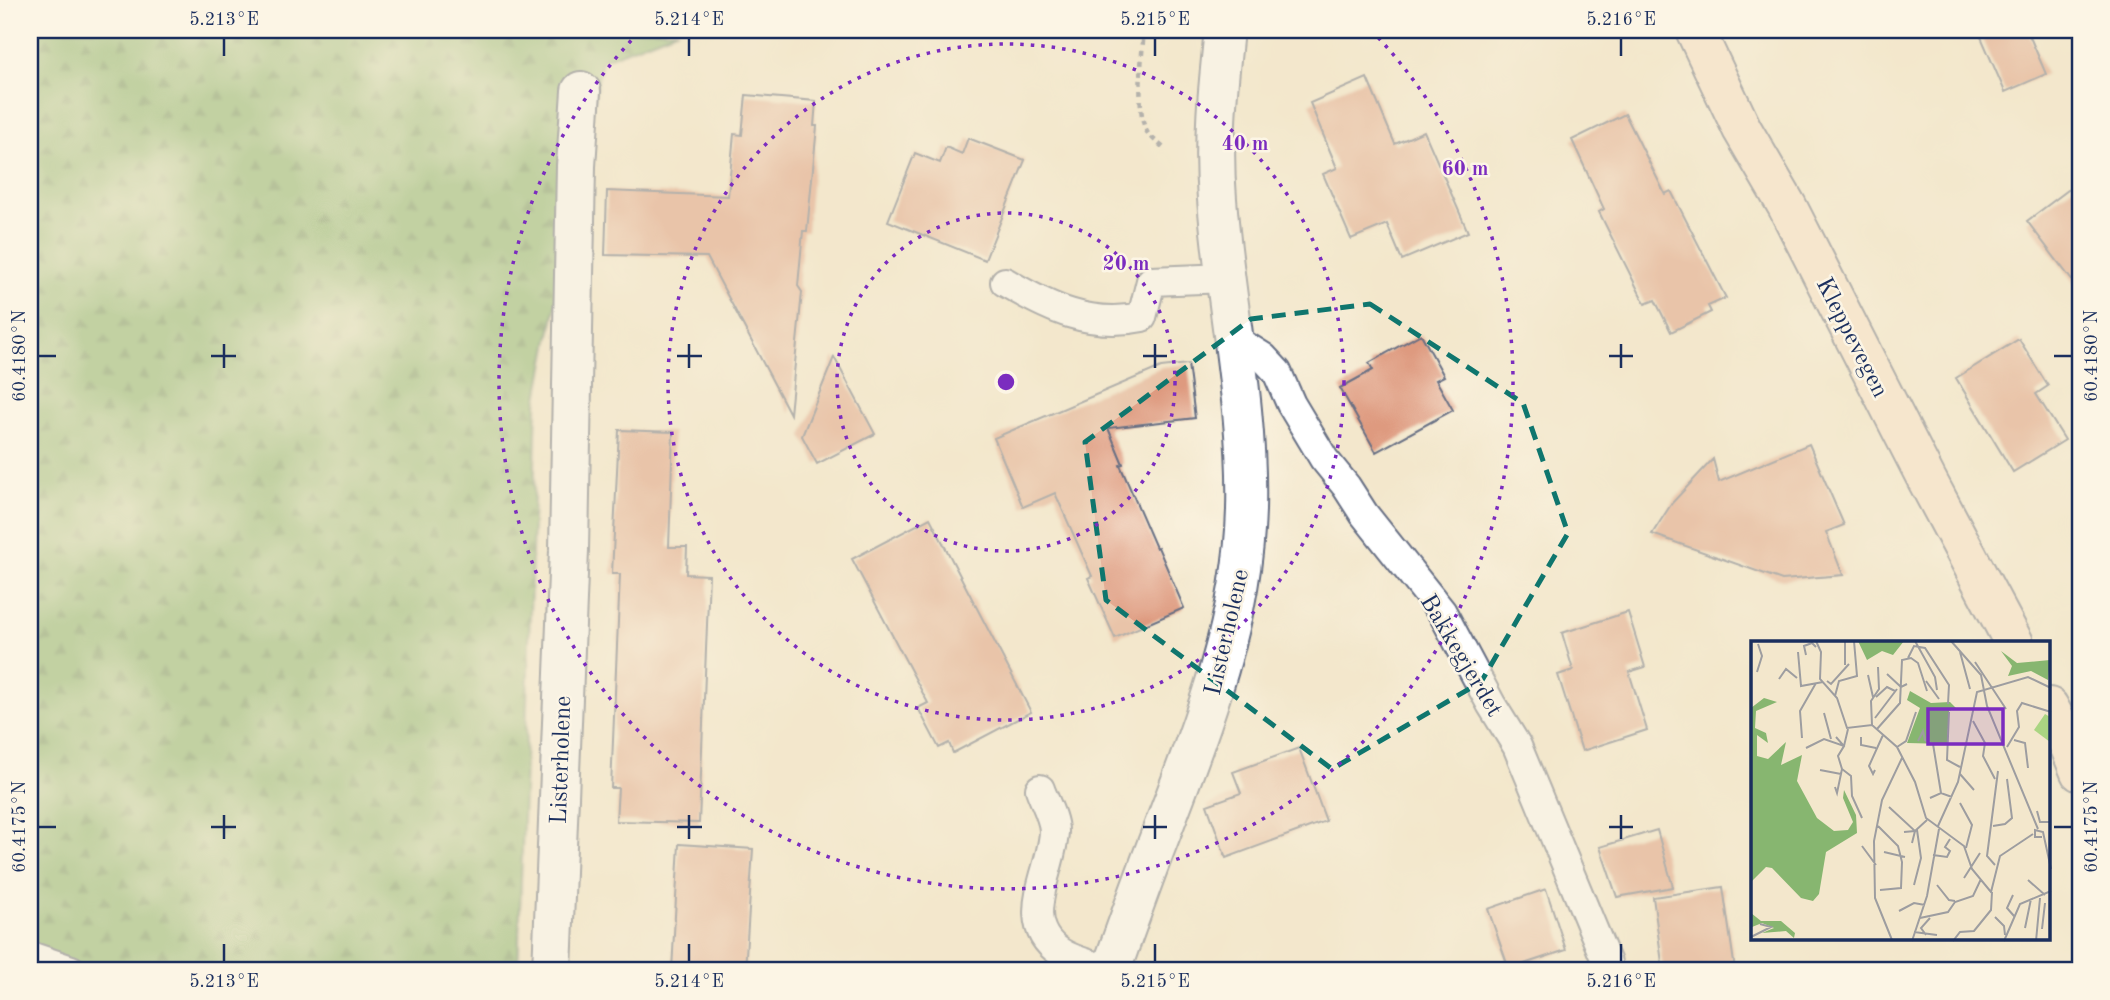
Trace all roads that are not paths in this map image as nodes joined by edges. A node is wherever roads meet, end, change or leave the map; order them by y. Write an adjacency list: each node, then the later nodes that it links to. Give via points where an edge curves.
1 (1224, 30): 4 (street, Listerholene, via 1215,114 1217,198)
2 (1695, 30): 7 (main road, Kleppevegen, via 1742,129 1787,206)
3 (581, 90): 13 (street, Listerholene)
4 (1227, 278): 5 (lane, via 1151,281 1142,317 1124,320 1077,316 1043,304); 6 (street, Listerholene)
5 (1005, 282)
6 (1236, 345): 14 (street, Listerholene, via 1244,425 1243,566 1200,732); 15 (lane, Bakkegjerdet, via 1263,357 1277,372 1324,459 1442,612 1517,746)
7 (2013, 641)
8 (2050, 709): 9 (main road)
9 (2080, 772)
10 (1040, 789): 14 (lane, Listerholene, via 1054,829 1038,923 1045,938 1061,953)
11 (30, 956): 12 (lane)
12 (71, 970)
13 (552, 970)
14 (1108, 970)
15 (1608, 970)

